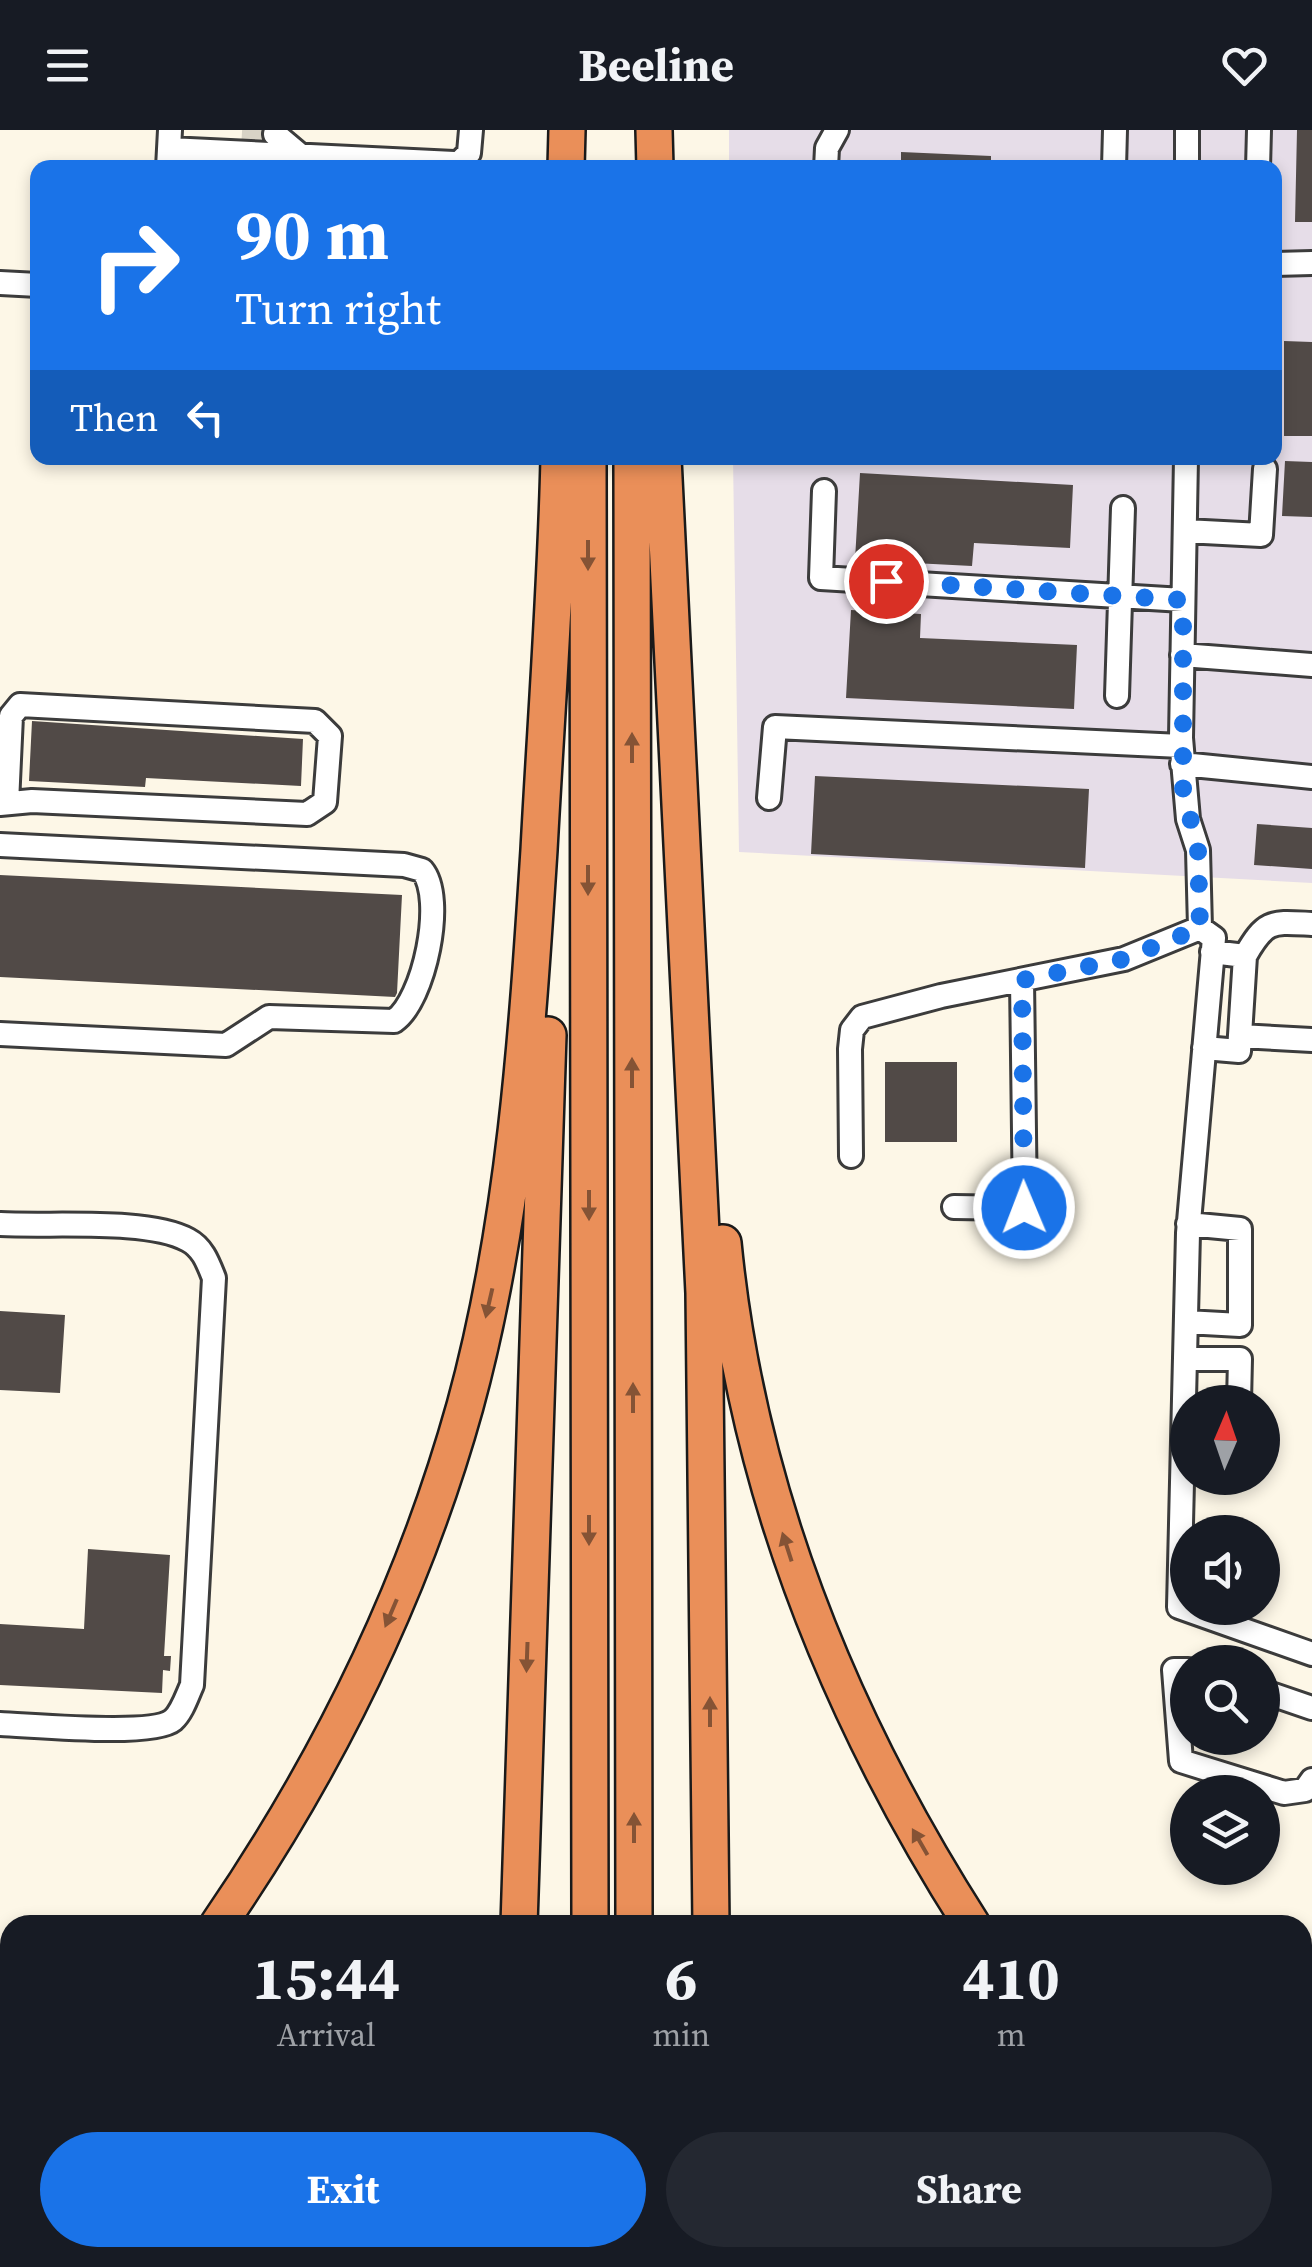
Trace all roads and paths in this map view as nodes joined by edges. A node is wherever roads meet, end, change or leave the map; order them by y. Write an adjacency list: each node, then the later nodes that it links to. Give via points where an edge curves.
1 (471, 130): 16 (street, via 469,153)
2 (567, 130): 17 (highway)
3 (588, 130): 18 (highway)
4 (632, 130): 19 (highway)
5 (654, 130): 20 (highway)
6 (837, 130): 21 (street)
7 (1115, 130): 22 (street)
8 (1188, 130): 23 (street)
9 (1260, 130): 24 (street)
10 (242, 132): 13 (street)
11 (276, 134): 14 (street)
12 (169, 149): 13 (street)
13 (212, 151): 14 (street)
14 (301, 156): 15 (street)
15 (362, 160)
16 (461, 160)
17 (566, 160)
18 (588, 160)
19 (632, 160)
20 (655, 160)
21 (826, 160)
22 (1114, 160)
23 (1188, 160)
24 (1258, 160)
25 (1312, 263): 26 (street)
26 (1282, 264)
27 (0, 283): 28 (street)
28 (30, 285)
29 (559, 465): 40 (highway)
30 (588, 465): 76 (highway, one-way to 76)
31 (632, 465): 77 (highway, one-way to 31)
32 (663, 465): 49 (highway)
33 (1186, 465): 37 (street)
34 (1265, 469): 37 (street, via 1261,534)
35 (824, 490): 38 (street, via 821,578)
36 (1123, 508): 38 (street)
37 (1185, 531): 39 (street)
38 (1122, 596): 39 (street); 43 (street)
39 (1183, 600): 41 (street)
40 (552, 650): 74 (highway, one-way to 74, via 514,1159 500,1258 464,1406 417,1551 351,1702 270,1849); 75 (highway, one-way to 75, via 548,1050)
41 (1182, 655): 42 (street); 44 (street)
42 (1312, 665)
43 (1117, 696)
44 (1182, 755): 45 (street); 46 (street, via 775,727); 51 (street, via 1198,850)
45 (1312, 776)
46 (769, 798)
47 (4, 804): 47 (street, via 307,814 325,802 330,736 316,722 20,706 11,716)
48 (0, 845): 55 (street, via 404,865 422,870 431,890 429,941 417,989 394,1020 269,1017 226,1046)
49 (688, 923): 78 (highway, one-way to 49, via 707,1382); 79 (highway, one-way to 49, via 861,1733 821,1642 771,1496 734,1330)
50 (1312, 924): 53 (street, via 1269,924)
51 (1200, 928): 52 (street, via 1214,938); 54 (street, via 1124,959)
52 (1212, 952): 53 (street); 58 (street)
53 (1245, 956): 56 (street)
54 (1022, 980): 59 (street, via 862,1017 850,1049); 60 (street, via 1024,1208)
55 (0, 1034)
56 (1240, 1036): 57 (street); 58 (street, via 1239,1051)
57 (1312, 1040)
58 (1204, 1048): 62 (street)
59 (852, 1156)
60 (954, 1207)
61 (0, 1224): 71 (street, via 157,1229 190,1241 214,1278 192,1685 178,1716 170,1724 128,1730)
62 (1188, 1224): 63 (street); 63 (street, via 1240,1229 1240,1326)
63 (1186, 1322): 64 (street)
64 (1185, 1358): 65 (street); 66 (street, via 1240,1359)
65 (1185, 1385)
66 (1239, 1385)
67 (1184, 1495): 68 (street, via 1179,1608)
68 (1312, 1654)
69 (1280, 1698): 70 (street)
70 (1312, 1708)
71 (0, 1724)
72 (1180, 1755): 73 (street, via 1181,1762 1284,1794 1305,1790)
73 (1312, 1780)
74 (225, 1915)
75 (519, 1915)
76 (590, 1915)
77 (634, 1915)
78 (711, 1915)
79 (966, 1915)

